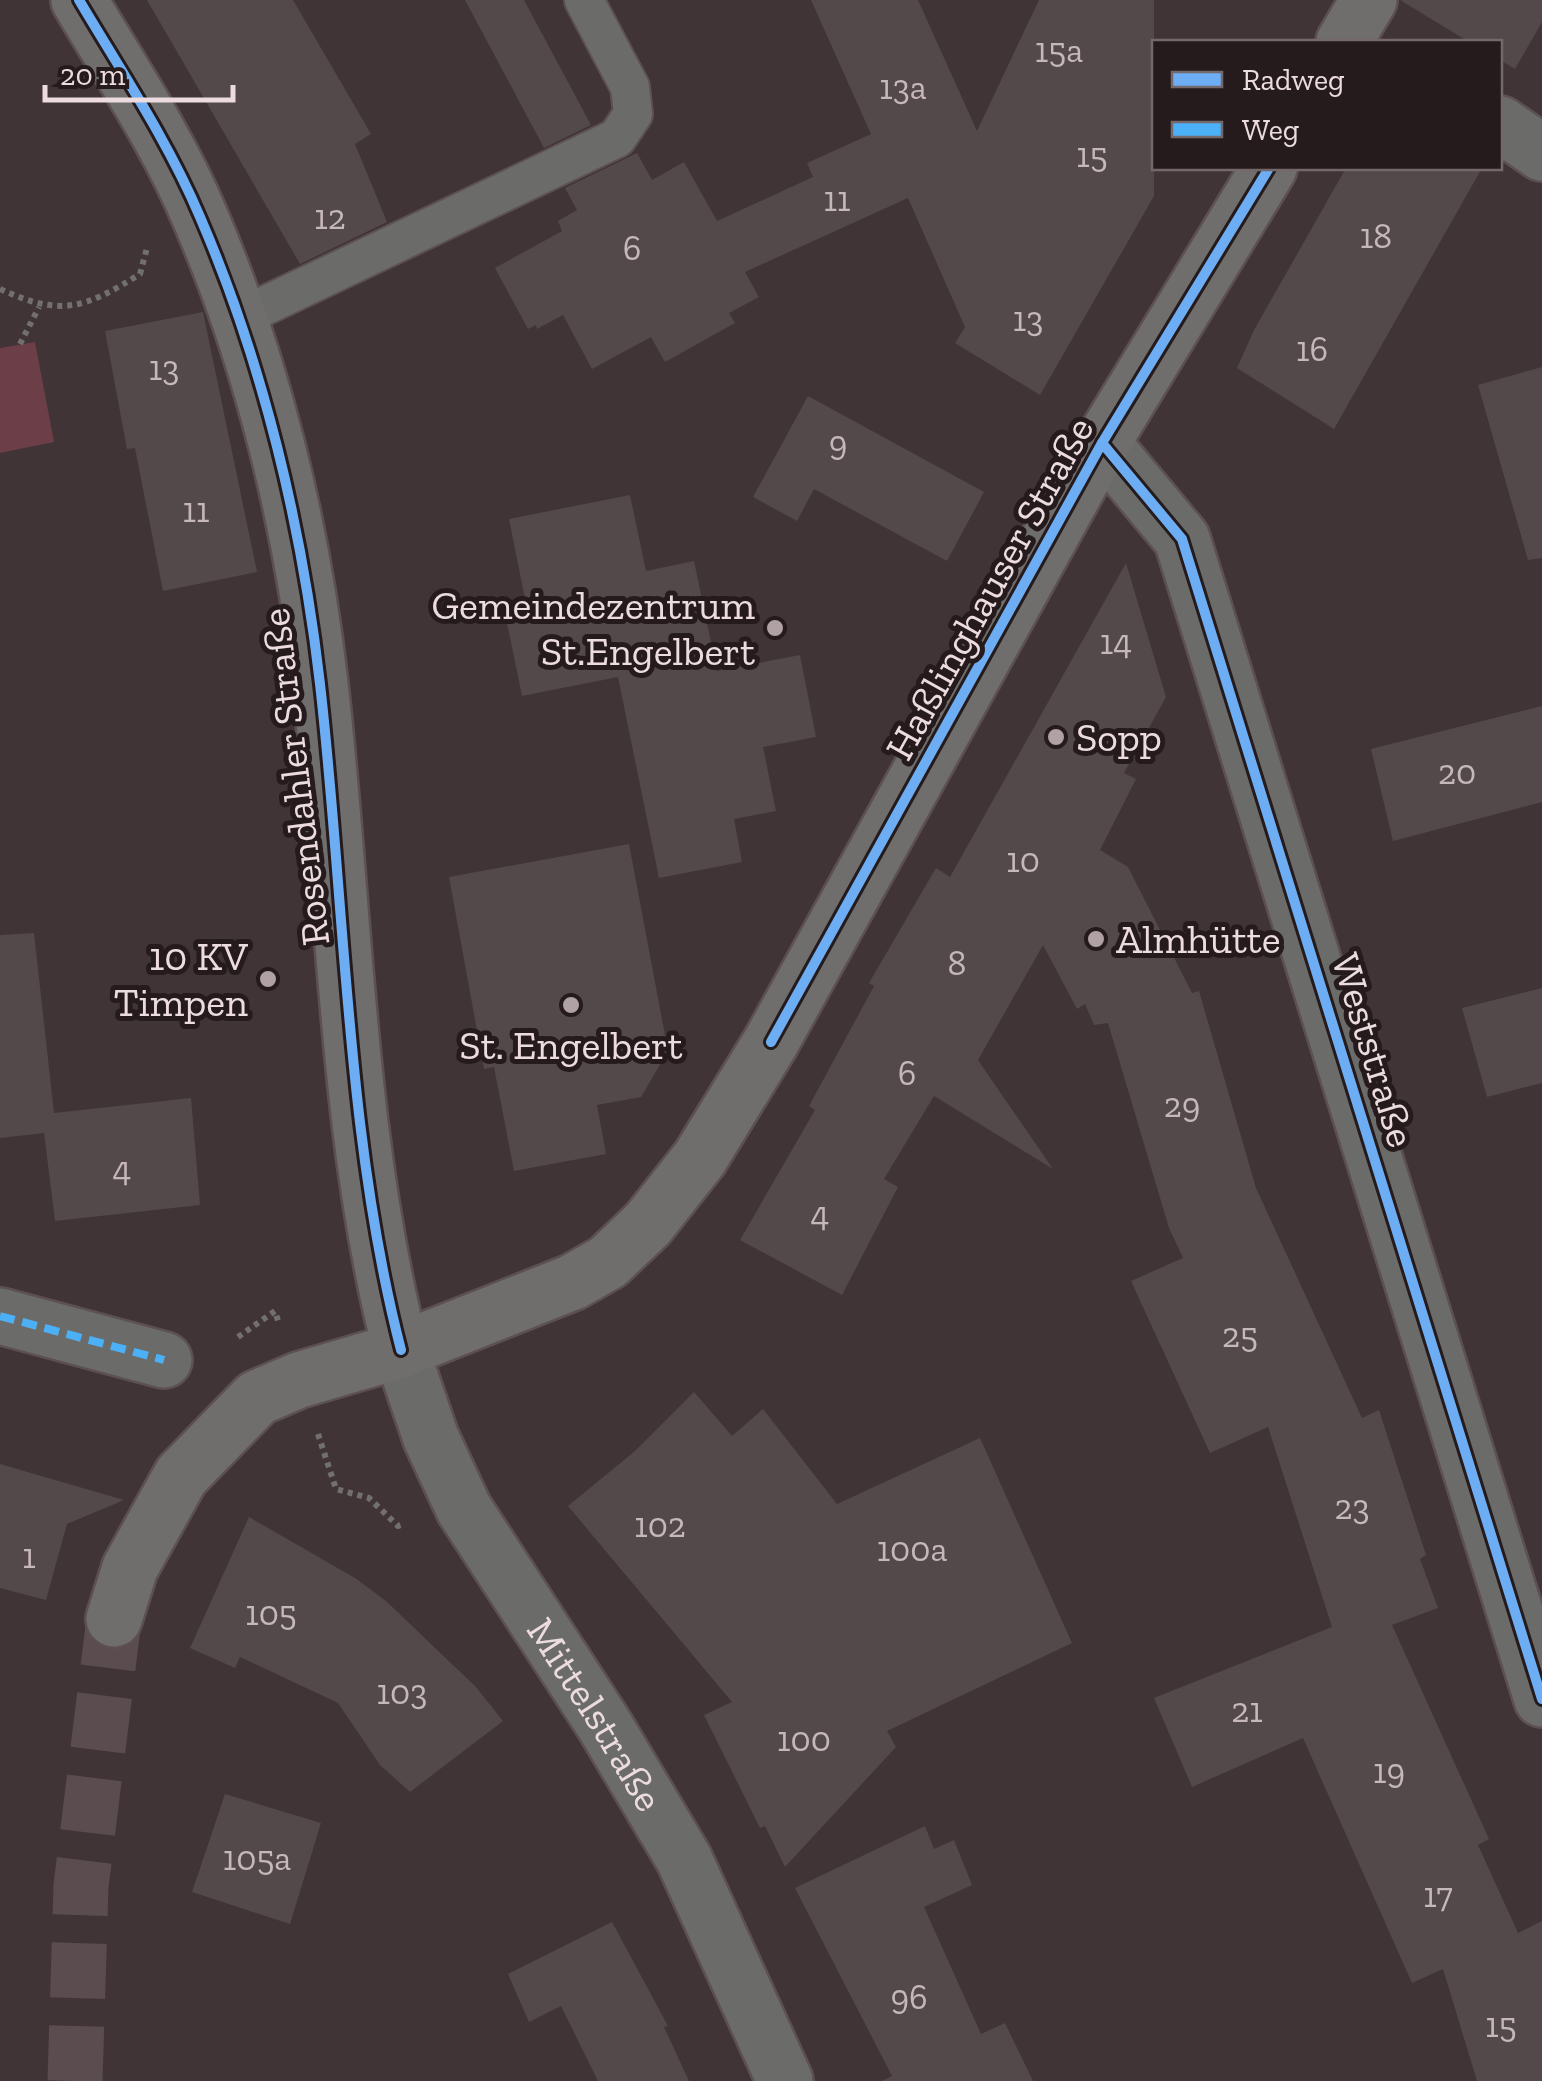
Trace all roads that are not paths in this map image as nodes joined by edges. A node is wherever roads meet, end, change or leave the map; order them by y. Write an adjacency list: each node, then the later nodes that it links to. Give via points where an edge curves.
1 (79, 0): 6 (main road, Rosendahler Straße, via 172,159)
2 (584, 0): 6 (lane, via 630,86 632,114 617,138)
3 (1502, 125): 4 (street)
4 (1542, 153)
5 (1267, 170): 7 (main road, Haßlinghauser Straße)
6 (239, 318): 9 (main road, Rosendahler Straße, via 290,511 320,680 372,1217)
7 (1102, 442): 9 (main road, Haßlinghauser Straße, via 771,1042 700,1158 608,1262); 12 (street, Weststraße, via 1182,539)
8 (0, 1316): 10 (street)
9 (401, 1350): 11 (main road, Haßlinghauser Straße, via 257,1398 181,1476 130,1568); 13 (street, Mittelstraße, via 464,1510 684,1859)
10 (164, 1360)
11 (114, 1618)
12 (1542, 1699)
13 (785, 2081)

